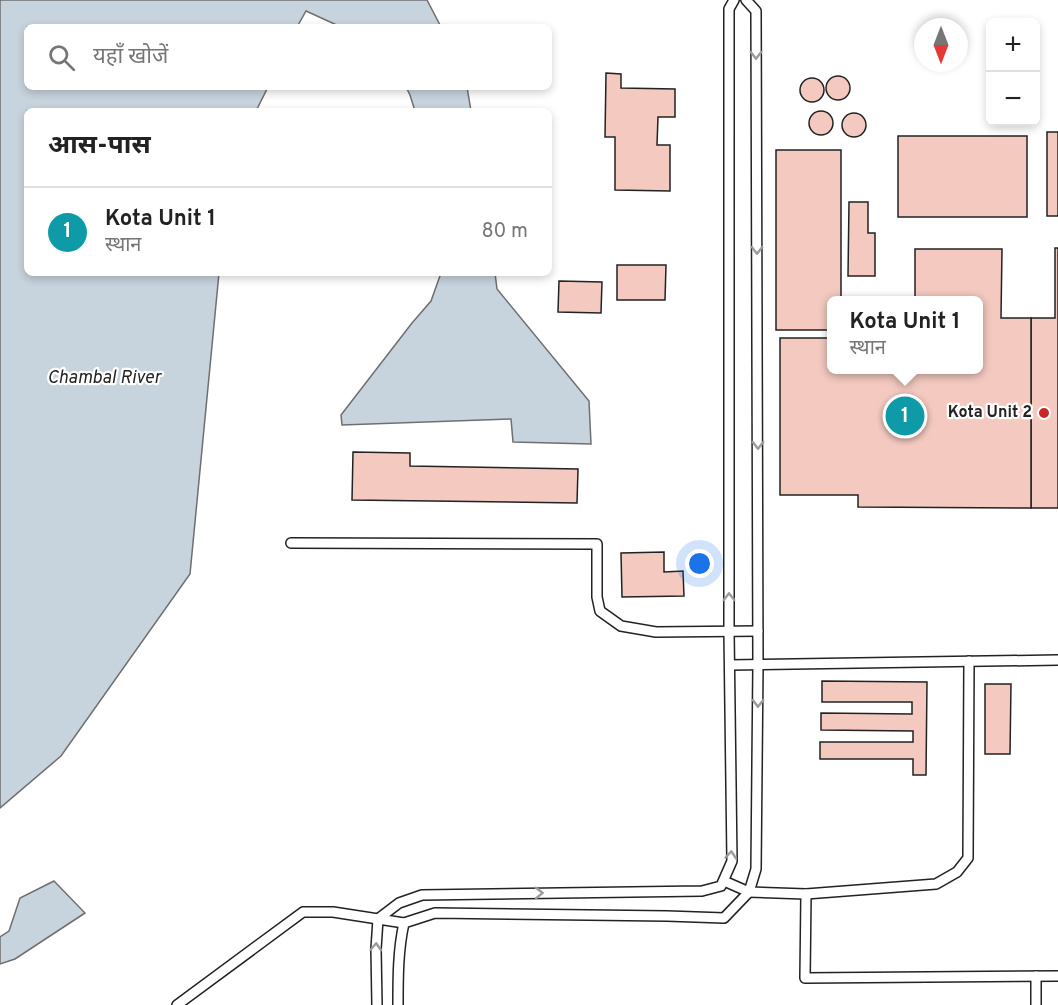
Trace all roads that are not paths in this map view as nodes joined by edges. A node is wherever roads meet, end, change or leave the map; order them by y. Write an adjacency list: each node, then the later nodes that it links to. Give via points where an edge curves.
1 (734, 0): 5 (lane, one-way to 1, via 729,9)
2 (746, 0): 4 (lane, one-way to 4, via 756,11)
3 (291, 543): 5 (lane, via 597,544 600,611 621,626 656,632)
4 (758, 631): 5 (lane); 9 (lane)
5 (729, 632): 8 (lane)
6 (1058, 660): 7 (lane)
7 (969, 661): 9 (lane); 12 (lane, via 968,858 957,872 936,884)
8 (730, 664): 9 (lane); 10 (lane, one-way to 8, via 732,861)
9 (758, 664): 11 (lane, one-way to 11, via 756,869)
10 (724, 881): 11 (lane); 13 (lane, one-way to 10, via 399,903 422,895 702,891 721,886)
11 (749, 892): 12 (lane); 14 (lane, via 724,918 435,913)
12 (806, 894): 15 (lane, via 805,978)
13 (378, 919): 14 (lane); 17 (lane, via 303,912); 18 (lane, one-way to 13)
14 (404, 923): 19 (lane)
15 (1036, 976): 16 (lane); 20 (lane)
16 (1058, 976)
17 (177, 1005)
18 (376, 1005)
19 (398, 1005)
20 (1036, 1005)

